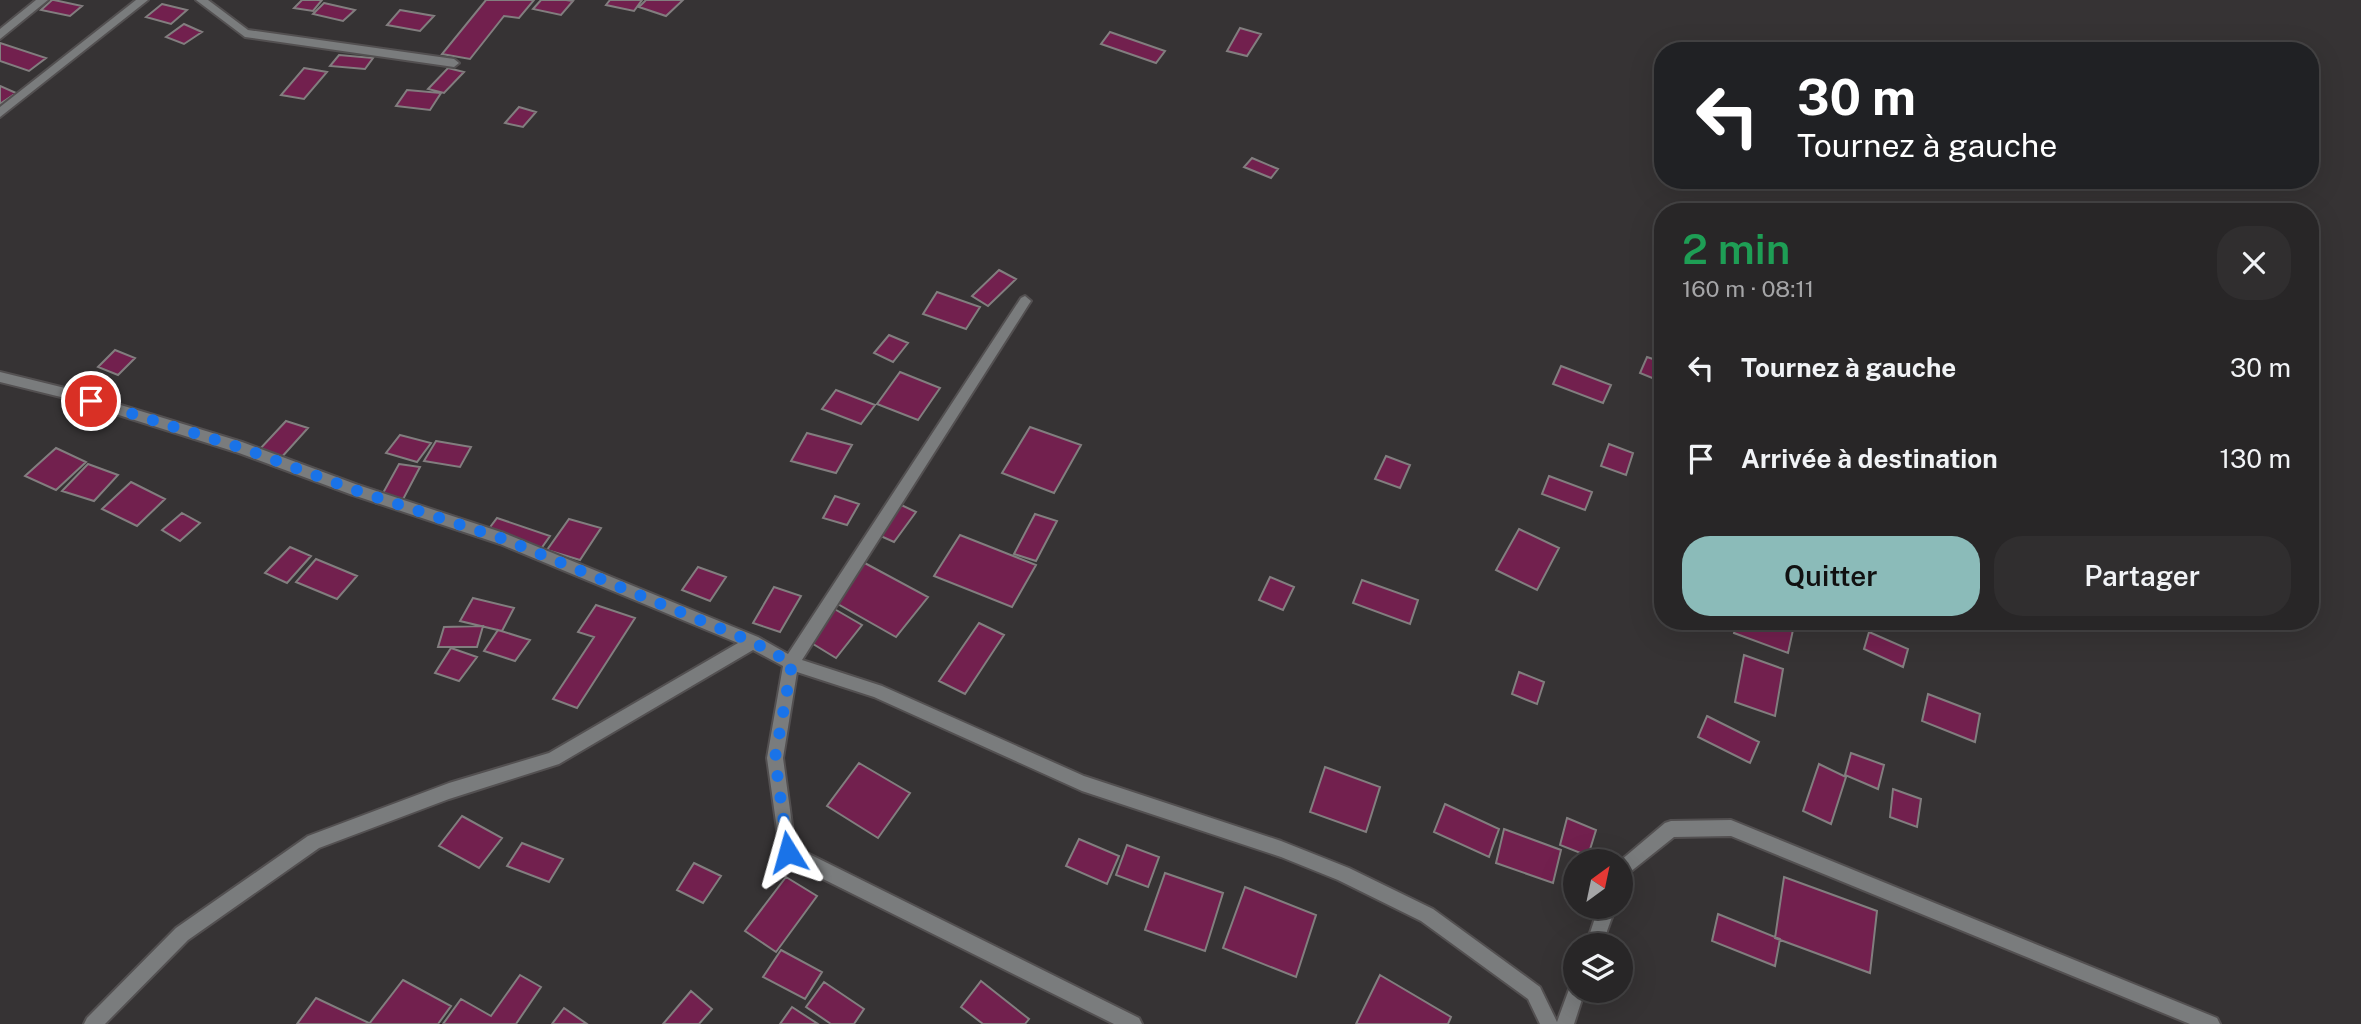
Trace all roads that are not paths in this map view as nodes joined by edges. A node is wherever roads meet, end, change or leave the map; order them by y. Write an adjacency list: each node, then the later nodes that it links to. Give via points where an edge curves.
1 (43, 0): 4 (street)
2 (143, 0): 6 (street)
3 (201, 0): 5 (street, via 245,33)
4 (0, 35)
5 (454, 63)
6 (0, 113)
7 (1025, 301): 10 (street)
8 (0, 377): 9 (street, via 242,448 504,539)
9 (753, 642): 10 (street); 13 (street, via 553,759 449,791 314,842 182,934)
10 (792, 663): 14 (street, via 775,758 788,852); 15 (street, via 877,691 1082,783 1343,874 1438,923 1534,993)
11 (1633, 861): 17 (street, via 1671,829 1731,828)
12 (1572, 1003): 16 (street)
13 (93, 1024)
14 (1133, 1024)
15 (1549, 1024)
16 (1565, 1024)
17 (2211, 1024)

